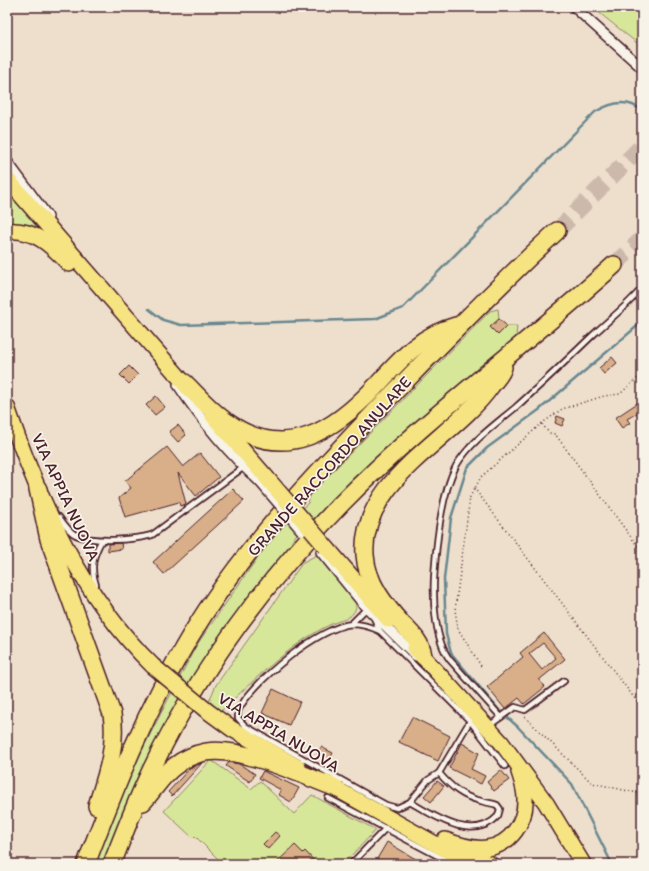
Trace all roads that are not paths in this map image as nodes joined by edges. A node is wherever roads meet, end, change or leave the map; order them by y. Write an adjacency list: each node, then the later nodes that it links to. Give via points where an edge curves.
1 (574, 7): 2 (street)
2 (642, 68)
3 (7, 163): 7 (street)
4 (7, 179): 7 (main road)
5 (7, 231): 11 (main road, via 25,232 47,243 99,295)
6 (557, 231): 10 (highway, GRANDE RACCORDO ANULARE)
7 (69, 249): 11 (main road)
8 (614, 264): 13 (highway, GRANDE RACCORDO ANULARE)
9 (642, 288): 28 (lane, via 532,393 472,445 456,467 449,484 435,562 434,592 440,643 443,652)
10 (460, 325): 14 (highway, via 439,331 423,340 347,414 326,430 301,440 272,441 244,433 226,422); 40 (highway, GRANDE RACCORDO ANULARE, via 292,501 210,606 160,690 129,756)
11 (135, 326): 12 (main road)
12 (154, 349): 14 (main road); 16 (street, via 189,401)
13 (503, 360): 25 (highway, via 502,370 481,399 423,452 387,490 374,510 367,529 366,558 373,586 421,645); 37 (highway, GRANDE RACCORDO ANULARE, via 356,489 312,534 271,582 217,656 194,693 163,746)
14 (185, 383): 17 (main road)
15 (7, 407): 18 (main road, VIA APPIA NUOVA)
16 (244, 467): 17 (street); 19 (lane, via 157,532 139,538)
17 (263, 480): 20 (main road, bridge)
18 (38, 489): 19 (lane, via 74,535); 21 (main road, VIA APPIA NUOVA, via 69,554); 40 (highway, via 49,539 114,724 111,764 92,823)
19 (102, 540): 21 (lane, via 94,552 92,570)
20 (323, 549): 22 (street); 25 (main road)
21 (102, 606): 33 (main road, VIA APPIA NUOVA, bridge, via 135,648 206,710)
22 (370, 611): 23 (lane); 24 (lane); 26 (street, via 407,648)
23 (352, 624): 24 (lane); 35 (lane, via 326,633 288,658 252,690 237,715 244,726)
24 (380, 630): 29 (lane)
25 (423, 656): 26 (main road)
26 (445, 679): 30 (main road)
27 (564, 681): 28 (lane, via 525,710 515,707)
28 (501, 717): 30 (lane)
29 (470, 721): 31 (lane); 32 (lane)
30 (489, 726): 31 (main road)
31 (509, 762): 39 (main road, via 524,789 526,803 521,821 512,835 498,845 483,849 436,837); 47 (main road, via 546,803)
32 (439, 773): 36 (lane, via 428,780); 36 (lane, via 450,786 461,793 497,805 500,809 498,816 486,825 463,827 440,820)
33 (331, 793): 34 (main road, VIA APPIA NUOVA); 37 (highway, via 243,755 223,751 206,752 188,758 172,768); 38 (lane)
34 (349, 796): 35 (lane); 39 (main road, VIA APPIA NUOVA)
35 (375, 799): 36 (lane, via 397,808)
36 (410, 802)
37 (133, 812): 43 (highway, GRANDE RACCORDO ANULARE)
38 (386, 828): 44 (lane); 45 (lane)
39 (427, 838): 41 (main road, VIA APPIA NUOVA, via 451,853)
40 (93, 844): 42 (highway, GRANDE RACCORDO ANULARE)
41 (473, 861): 46 (main road, VIA APPIA NUOVA)
42 (86, 864)
43 (112, 864)
44 (351, 864)
45 (453, 864)
46 (490, 864)
47 (583, 864)

